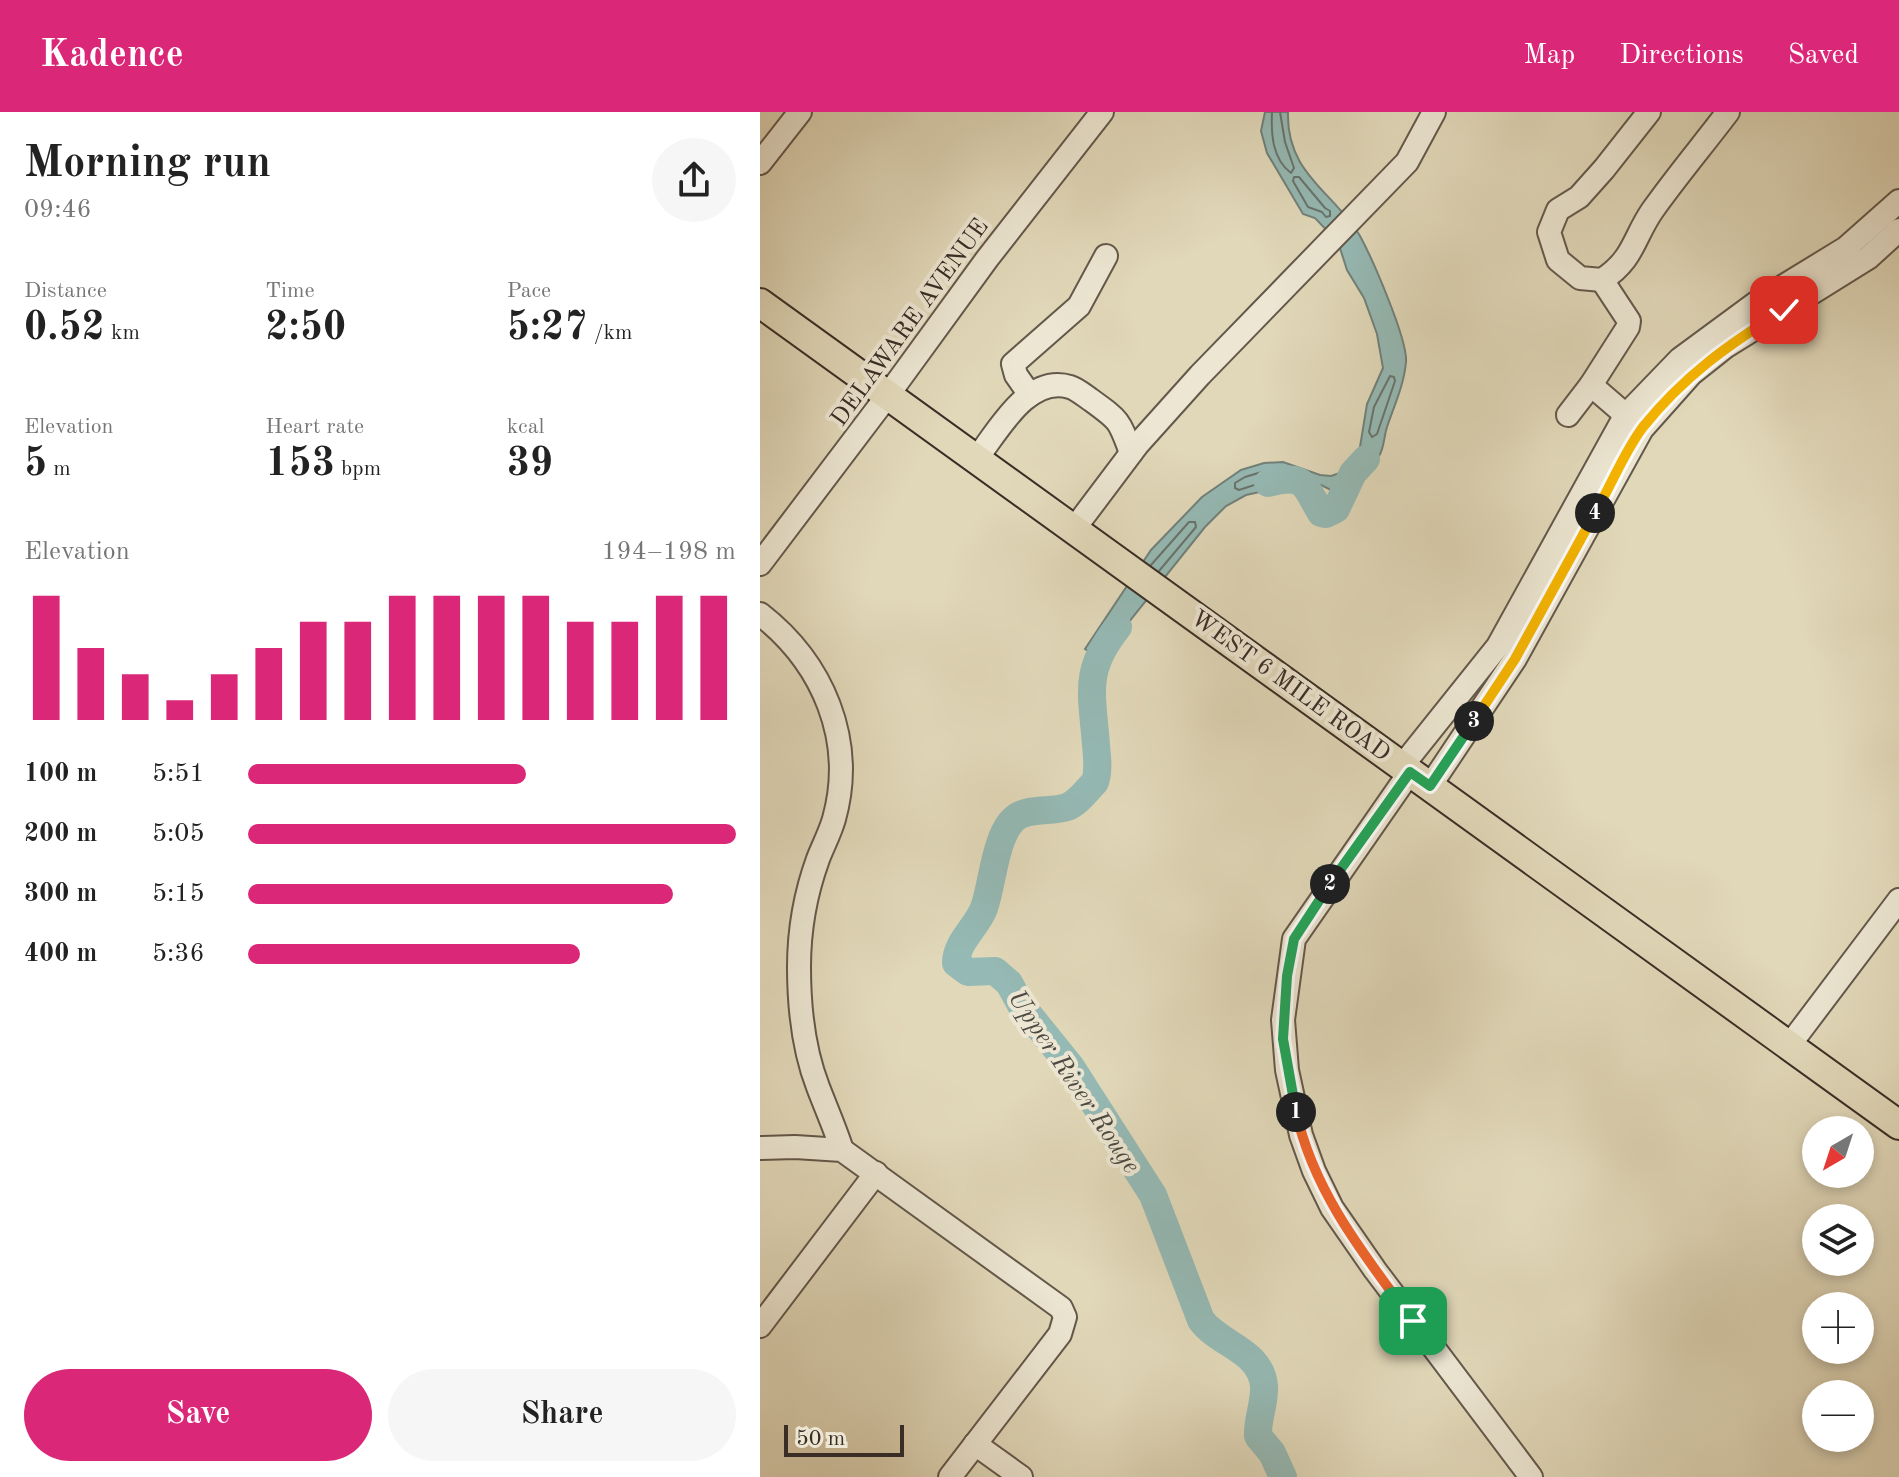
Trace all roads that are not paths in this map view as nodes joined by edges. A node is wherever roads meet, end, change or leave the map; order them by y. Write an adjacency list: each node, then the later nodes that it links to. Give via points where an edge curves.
1 (800, 112): 6 (street)
2 (1102, 112): 13 (street, DELAWARE AVENUE)
3 (1434, 112): 18 (street, via 1407,162)
4 (1649, 112): 10 (street, via 1579,197 1558,210 1549,232 1558,260 1580,278)
5 (1728, 112): 10 (street, via 1652,212 1629,257)
6 (760, 163)
7 (1899, 201): 16 (street, via 1846,248 1756,303 1680,359)
8 (1899, 230): 16 (street, via 1868,258 1725,347)
9 (1106, 256): 14 (street, via 1079,306 1013,364)
10 (1602, 280): 12 (street, via 1629,321 1626,334)
11 (760, 303): 13 (main road, WEST 6 MILE ROAD)
12 (1591, 385): 15 (street); 16 (street)
13 (888, 395): 17 (main road, WEST 6 MILE ROAD); 20 (street, DELAWARE AVENUE)
14 (1030, 395): 17 (street); 18 (street, via 1050,385 1072,387 1119,420)
15 (1568, 415)
16 (1633, 422): 22 (street)
17 (985, 448): 19 (main road, WEST 6 MILE ROAD)
18 (1131, 453): 19 (street)
19 (1074, 529): 23 (main road, WEST 6 MILE ROAD)
20 (760, 564)
21 (760, 614): 28 (street, via 806,660 825,692 837,733 838,799 808,892 798,966 816,1085)
22 (1506, 652): 23 (street); 23 (street)
23 (1414, 775): 25 (main road, WEST 6 MILE ROAD); 34 (street, via 1294,939 1283,1020 1287,1070 1301,1135 1332,1208)
24 (1899, 900): 25 (street)
25 (1788, 1047): 26 (main road, WEST 6 MILE ROAD)
26 (1899, 1125)
27 (760, 1148): 28 (street)
28 (842, 1150): 29 (street)
29 (876, 1173): 30 (street); 31 (street, via 1055,1302 1065,1317 1060,1334)
30 (760, 1326)
31 (975, 1444): 32 (street); 33 (street)
32 (950, 1477)
33 (1021, 1477)
34 (1531, 1477)

